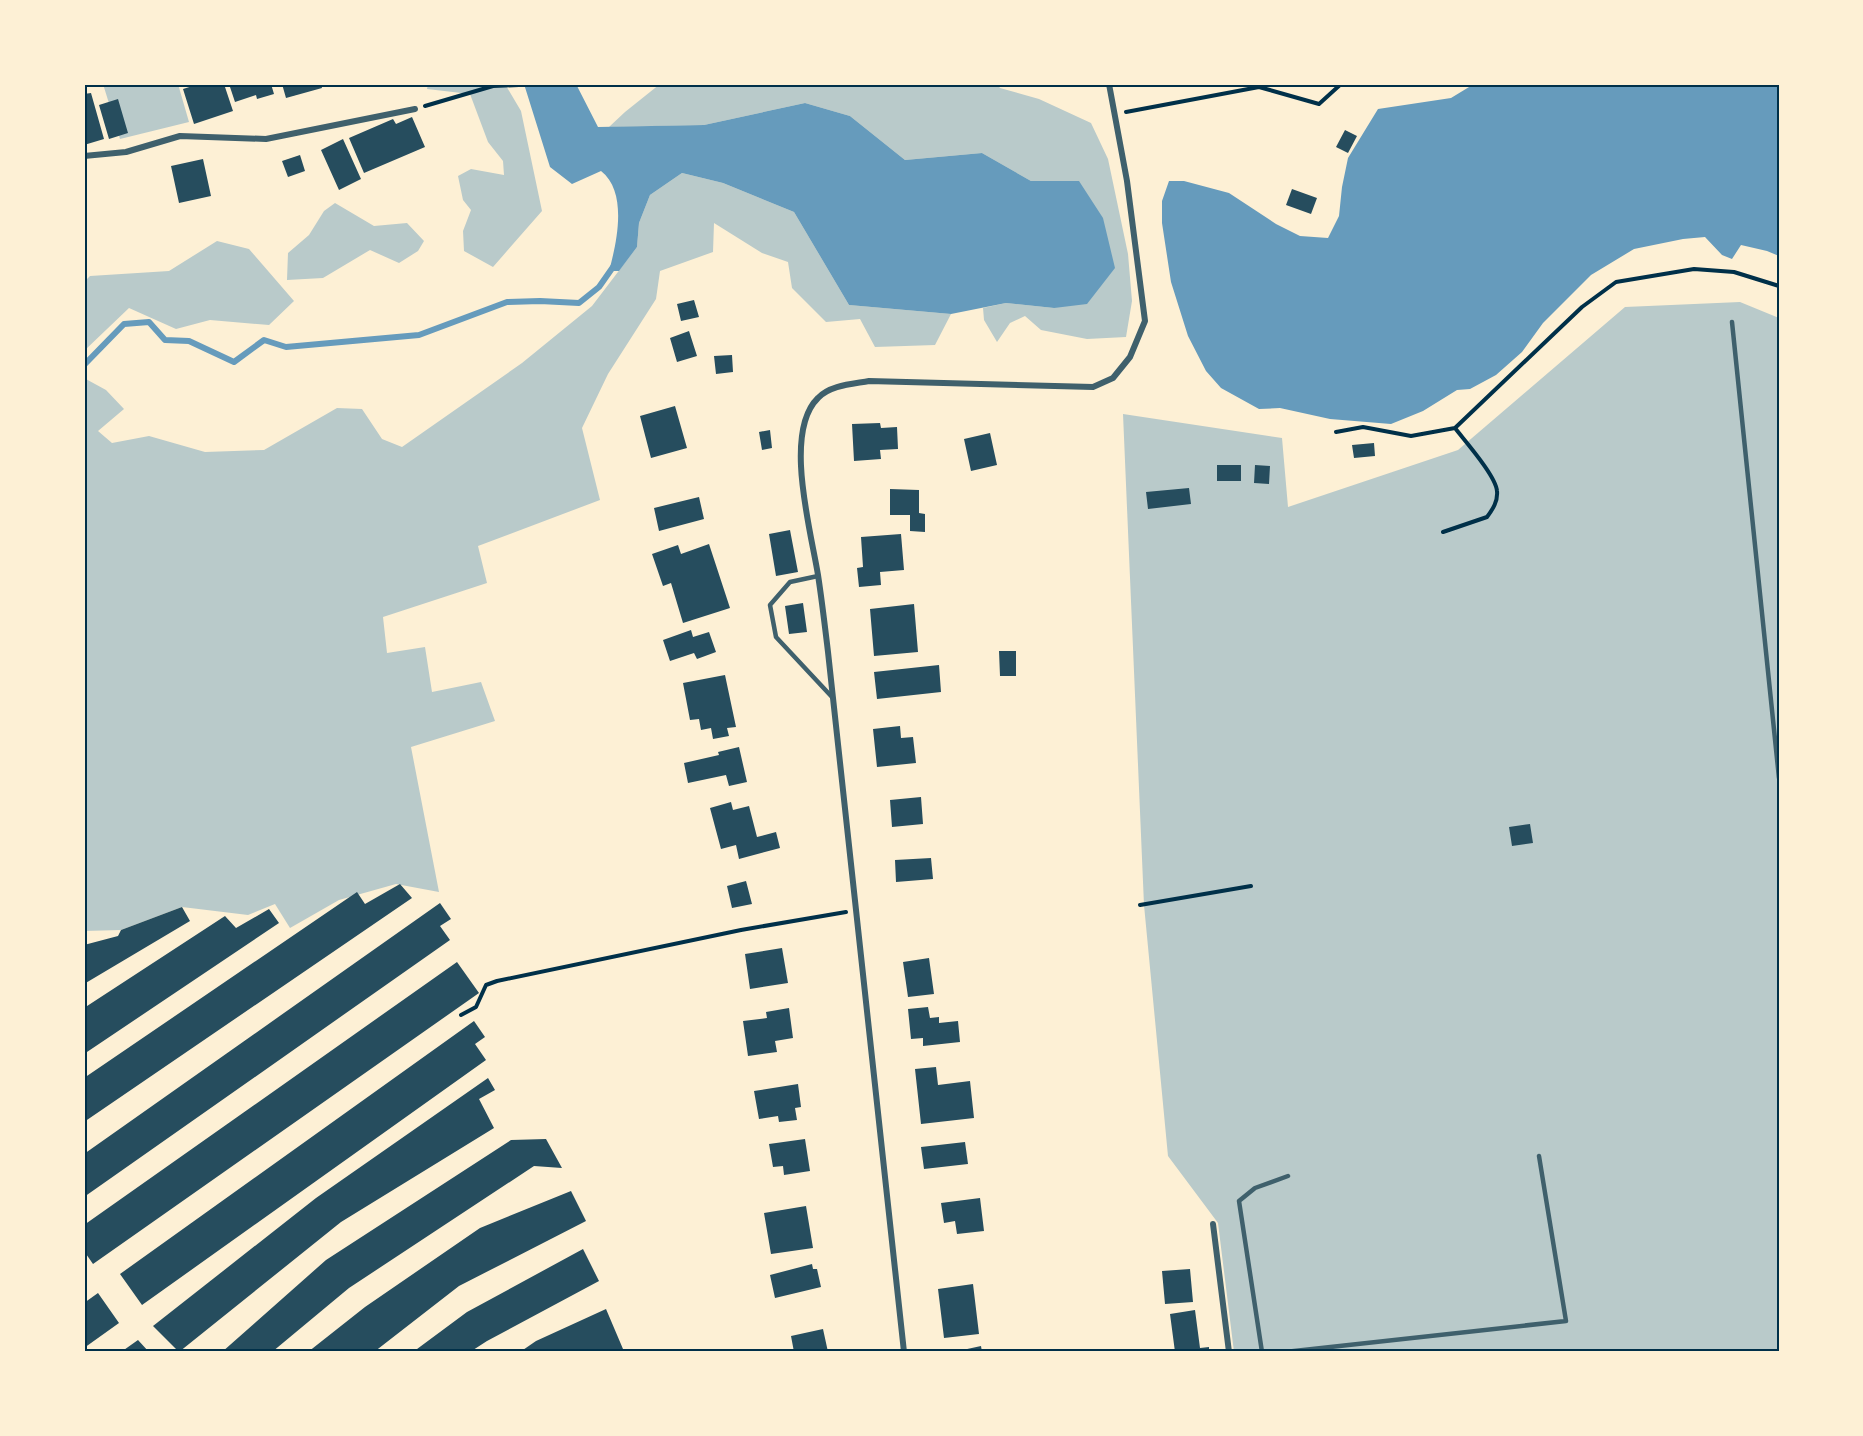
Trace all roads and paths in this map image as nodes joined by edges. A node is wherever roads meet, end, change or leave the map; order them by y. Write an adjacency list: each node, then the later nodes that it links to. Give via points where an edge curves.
1 (541, 84): 4 (path, via 493,86)
2 (1109, 84): 5 (street)
3 (1341, 84): 5 (path, via 1318,104 1259,87)
4 (415, 109): 6 (street, via 266,139 180,136 126,152)
5 (1115, 114): 12 (street, via 1144,321 1130,357 1113,378 1093,387 869,381 840,386 819,396 808,410 803,427 801,459)
6 (84, 156)
7 (1779, 286): 9 (path, via 1734,272 1694,269 1616,282 1582,307)
8 (1732, 322): 14 (lane)
9 (1455, 428): 10 (path, via 1411,436 1362,427); 11 (path, via 1490,475 1497,490 1496,504 1487,517)
10 (1336, 432)
11 (1443, 532)
12 (818, 576): 13 (street); 13 (lane, via 790,582 770,605 776,637)
13 (833, 698): 17 (street)
14 (1779, 778)
15 (1251, 886): 16 (path)
16 (1140, 905)
17 (856, 911): 18 (path, via 741,930 497,981 486,985 476,1007); 22 (street)
18 (461, 1015)
19 (1539, 1156): 25 (lane, via 1566,1321)
20 (1288, 1176): 24 (lane, via 1255,1188 1239,1201)
21 (1212, 1224): 23 (street)
22 (904, 1352)
23 (1228, 1352)
24 (1262, 1352)
25 (1285, 1352)

